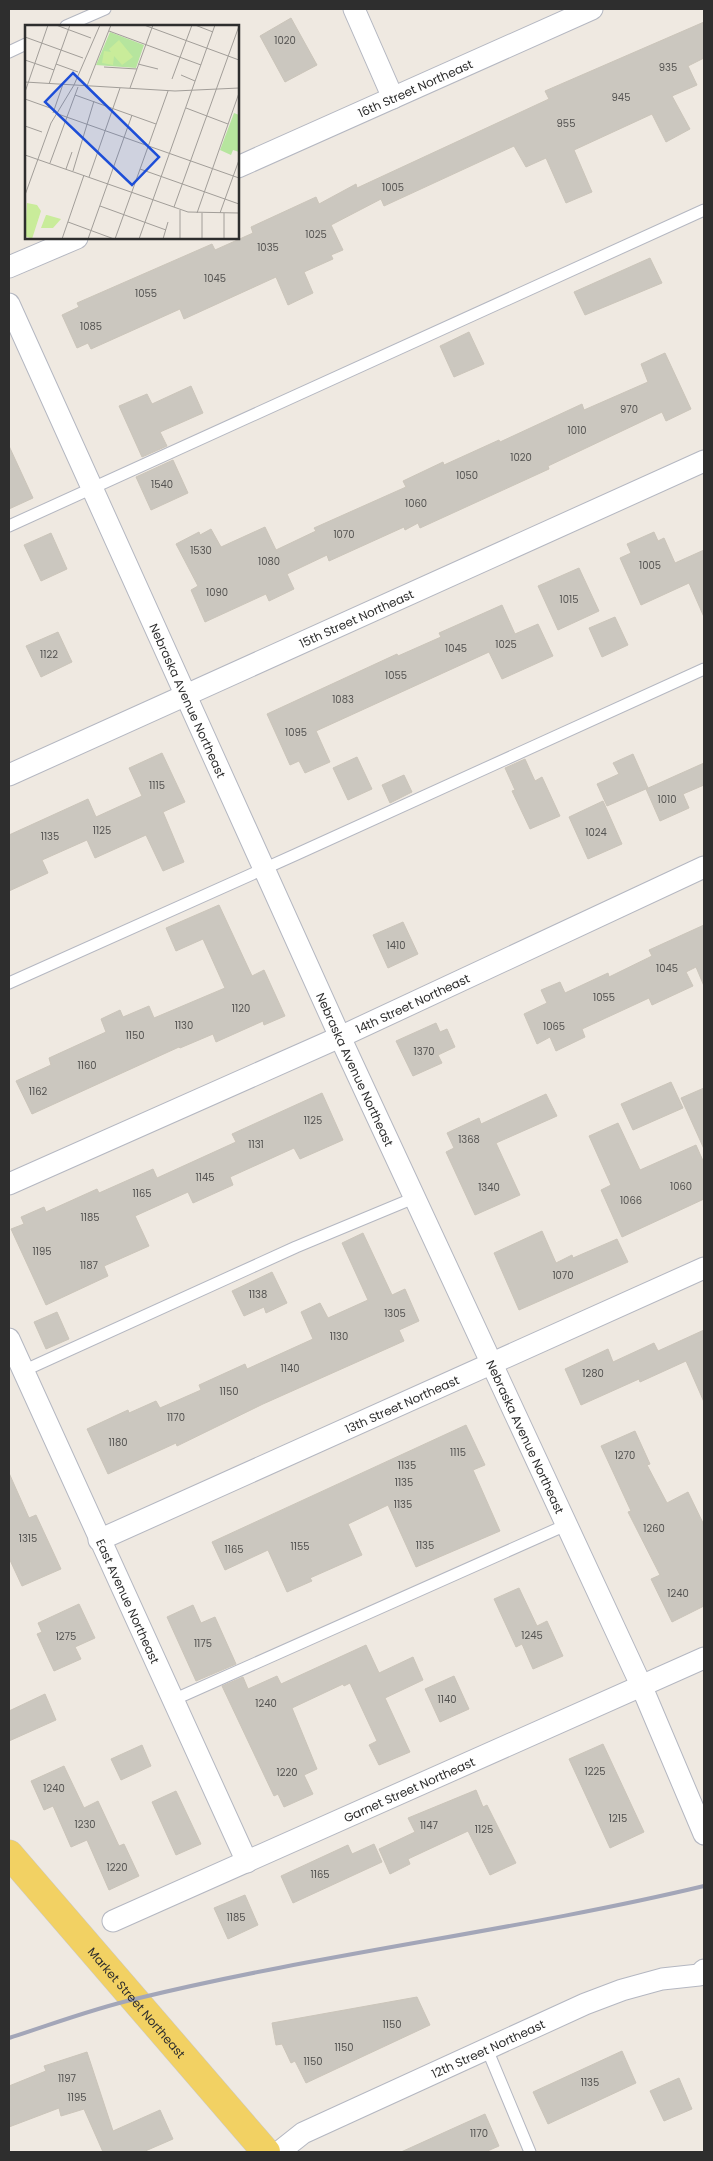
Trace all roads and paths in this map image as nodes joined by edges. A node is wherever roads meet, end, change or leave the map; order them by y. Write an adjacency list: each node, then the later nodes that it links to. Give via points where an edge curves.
1 (105, 9): 4 (lane)
2 (354, 9): 7 (street)
3 (592, 9): 7 (street, 16th Street Northeast)
4 (68, 25)
5 (25, 44): 6 (lane)
6 (9, 52)
7 (393, 98): 8 (street, 16th Street Northeast)
8 (239, 167)
9 (704, 210): 14 (lane)
10 (75, 239): 11 (street)
11 (9, 268)
12 (9, 304): 14 (street, Nebraska Avenue Northeast)
13 (704, 461): 17 (street, 15th Street Northeast)
14 (92, 488): 15 (lane); 17 (street, Nebraska Avenue Northeast)
15 (9, 526)
16 (704, 668): 20 (lane)
17 (186, 695): 18 (street, 15th Street Northeast); 20 (street, Nebraska Avenue Northeast)
18 (9, 775)
19 (704, 867): 22 (street, 14th Street Northeast)
20 (264, 869): 21 (lane); 22 (street, Nebraska Avenue Northeast)
21 (9, 983)
22 (340, 1037): 23 (street, 14th Street Northeast); 24 (street, Nebraska Avenue Northeast)
23 (9, 1184)
24 (414, 1198): 27 (street, Nebraska Avenue Northeast); 28 (lane, via 296,1247)
25 (704, 1268): 27 (street, 13th Street Northeast)
26 (9, 1339): 28 (street, East Avenue Northeast)
27 (491, 1365): 29 (street, Nebraska Avenue Northeast); 30 (street, 13th Street Northeast)
28 (23, 1371): 30 (street, East Avenue Northeast)
29 (566, 1525): 32 (street, Nebraska Avenue Northeast); 33 (lane)
30 (100, 1540): 33 (street, East Avenue Northeast)
31 (704, 1658): 32 (street, Garnet Street Northeast)
32 (642, 1685): 34 (street, Nebraska Avenue Northeast); 36 (street, Garnet Street Northeast)
33 (173, 1700): 36 (street, East Avenue Northeast)
34 (704, 1834)
35 (9, 1854): 40 (main road, Market Street Northeast)
36 (247, 1862): 37 (street, Garnet Street Northeast)
37 (113, 1921)
38 (702, 1977): 39 (street, 12th Street Northeast, via 662,1978 622,1990)
39 (487, 2049): 41 (street, 12th Street Northeast, via 303,2133); 42 (lane)
40 (266, 2152)
41 (279, 2152)
42 (530, 2152)

